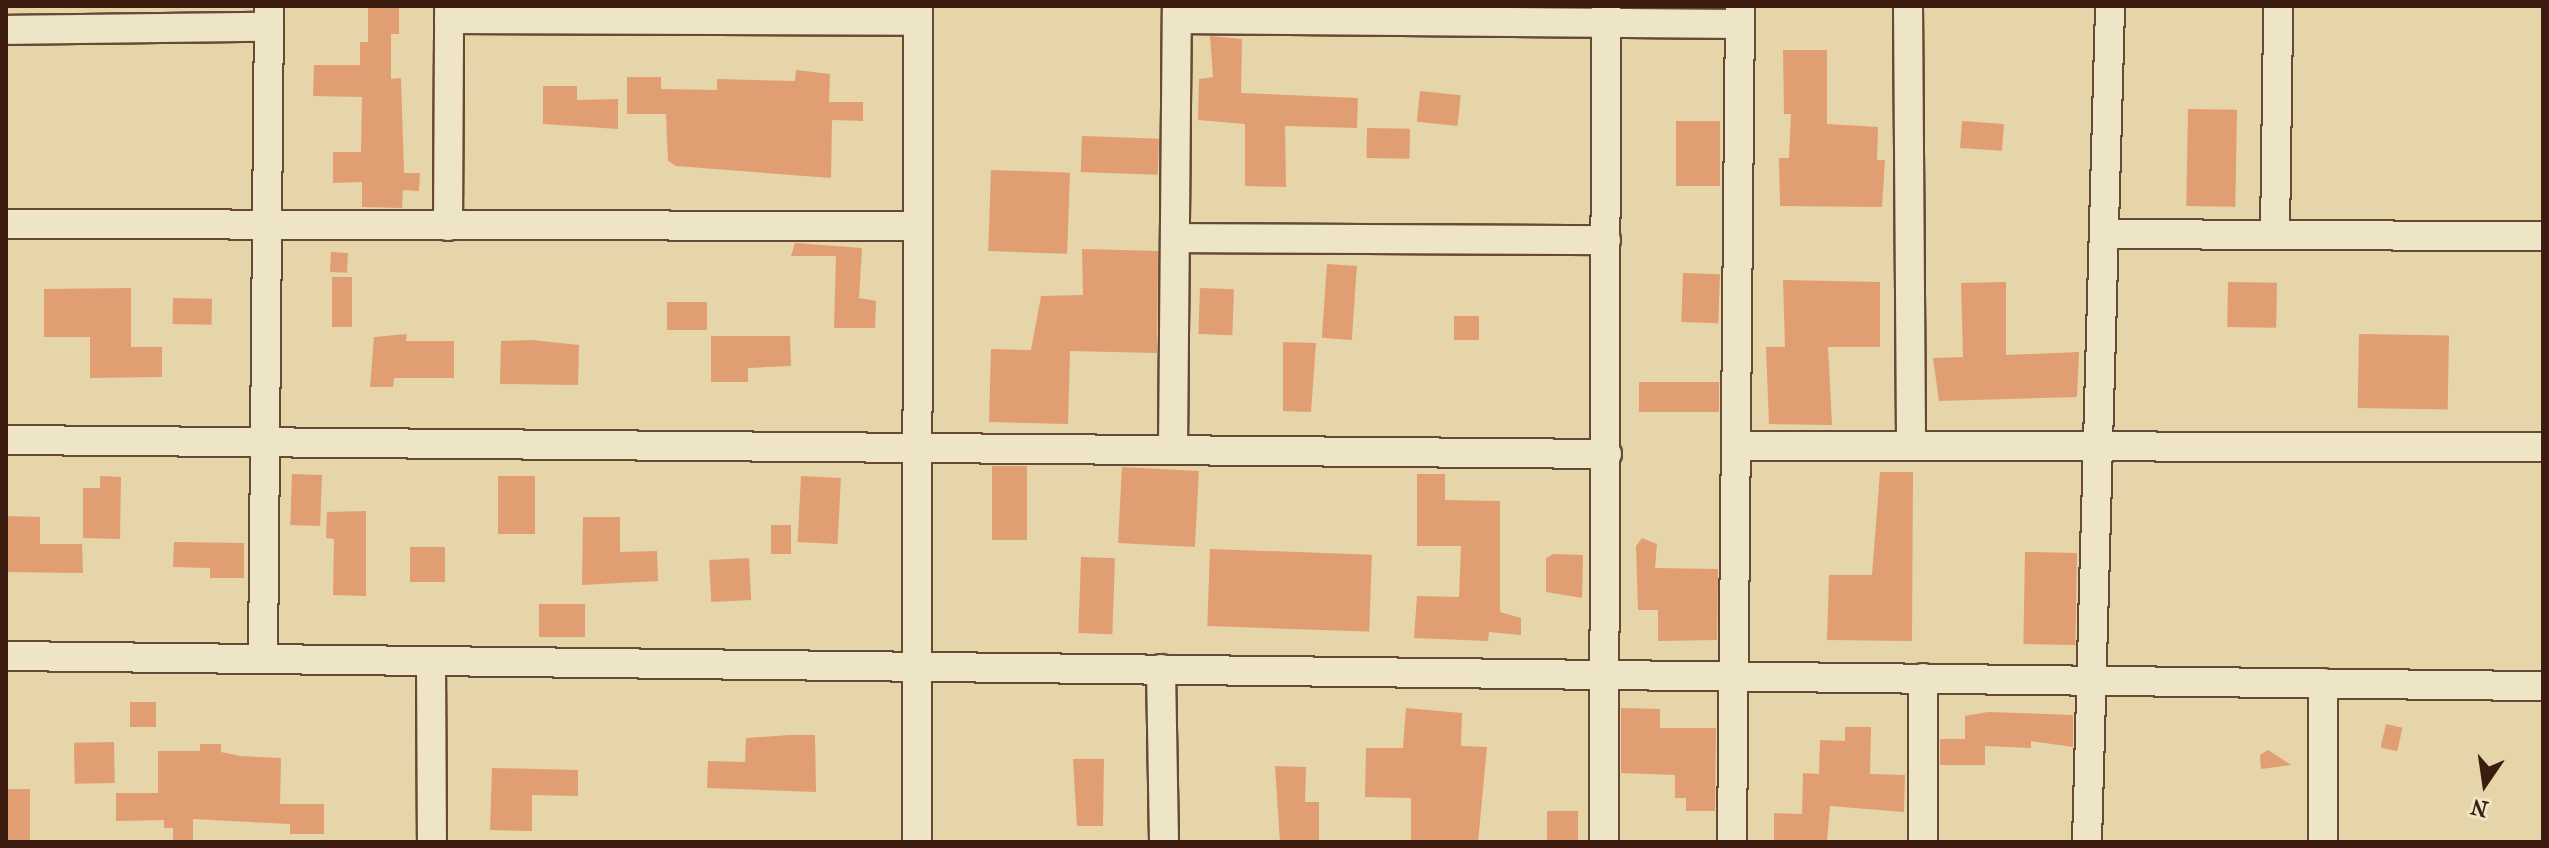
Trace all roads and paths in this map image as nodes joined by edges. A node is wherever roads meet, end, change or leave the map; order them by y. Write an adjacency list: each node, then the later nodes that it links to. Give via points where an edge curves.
1 (1908, 6): 23 (street)
2 (2110, 6): 15 (street)
3 (2278, 6): 16 (street)
4 (1177, 12): 7 (street); 18 (street)
5 (449, 13): 6 (street); 13 (street)
6 (918, 14): 14 (street)
7 (1606, 14): 8 (street); 19 (street)
8 (1740, 15): 24 (street)
9 (269, 16): 10 (street); 11 (street)
10 (6, 30)
11 (267, 223): 12 (street); 13 (street); 22 (street)
12 (6, 224)
13 (448, 226): 14 (street)
14 (918, 226): 26 (street)
15 (2105, 234): 16 (street); 21 (street)
16 (2275, 235): 17 (street)
17 (2543, 236)
18 (1175, 238): 19 (street); 27 (street)
19 (1606, 240): 28 (street)
20 (6, 440): 22 (street)
21 (2100, 442): 23 (street); 25 (street); 37 (street)
22 (265, 443): 26 (street); 30 (street)
23 (1911, 445): 24 (street)
24 (1736, 446): 35 (street)
25 (2543, 447)
26 (917, 448): 27 (street); 32 (street)
27 (1173, 450): 28 (street)
28 (1607, 454): 34 (street)
29 (6, 656): 30 (street)
30 (263, 659): 31 (street)
31 (431, 661): 32 (street); 40 (street)
32 (916, 666): 33 (street); 41 (street)
33 (1161, 669): 34 (street); 42 (street)
34 (1605, 674): 35 (street); 43 (street)
35 (1733, 676): 36 (street); 44 (street)
36 (1923, 678): 37 (street); 45 (street)
37 (2094, 681): 38 (street); 46 (street)
38 (2323, 683): 39 (street); 47 (street)
39 (2543, 686)
40 (432, 842)
41 (917, 842)
42 (1164, 842)
43 (1604, 842)
44 (1732, 842)
45 (1923, 842)
46 (2087, 842)
47 (2323, 842)

